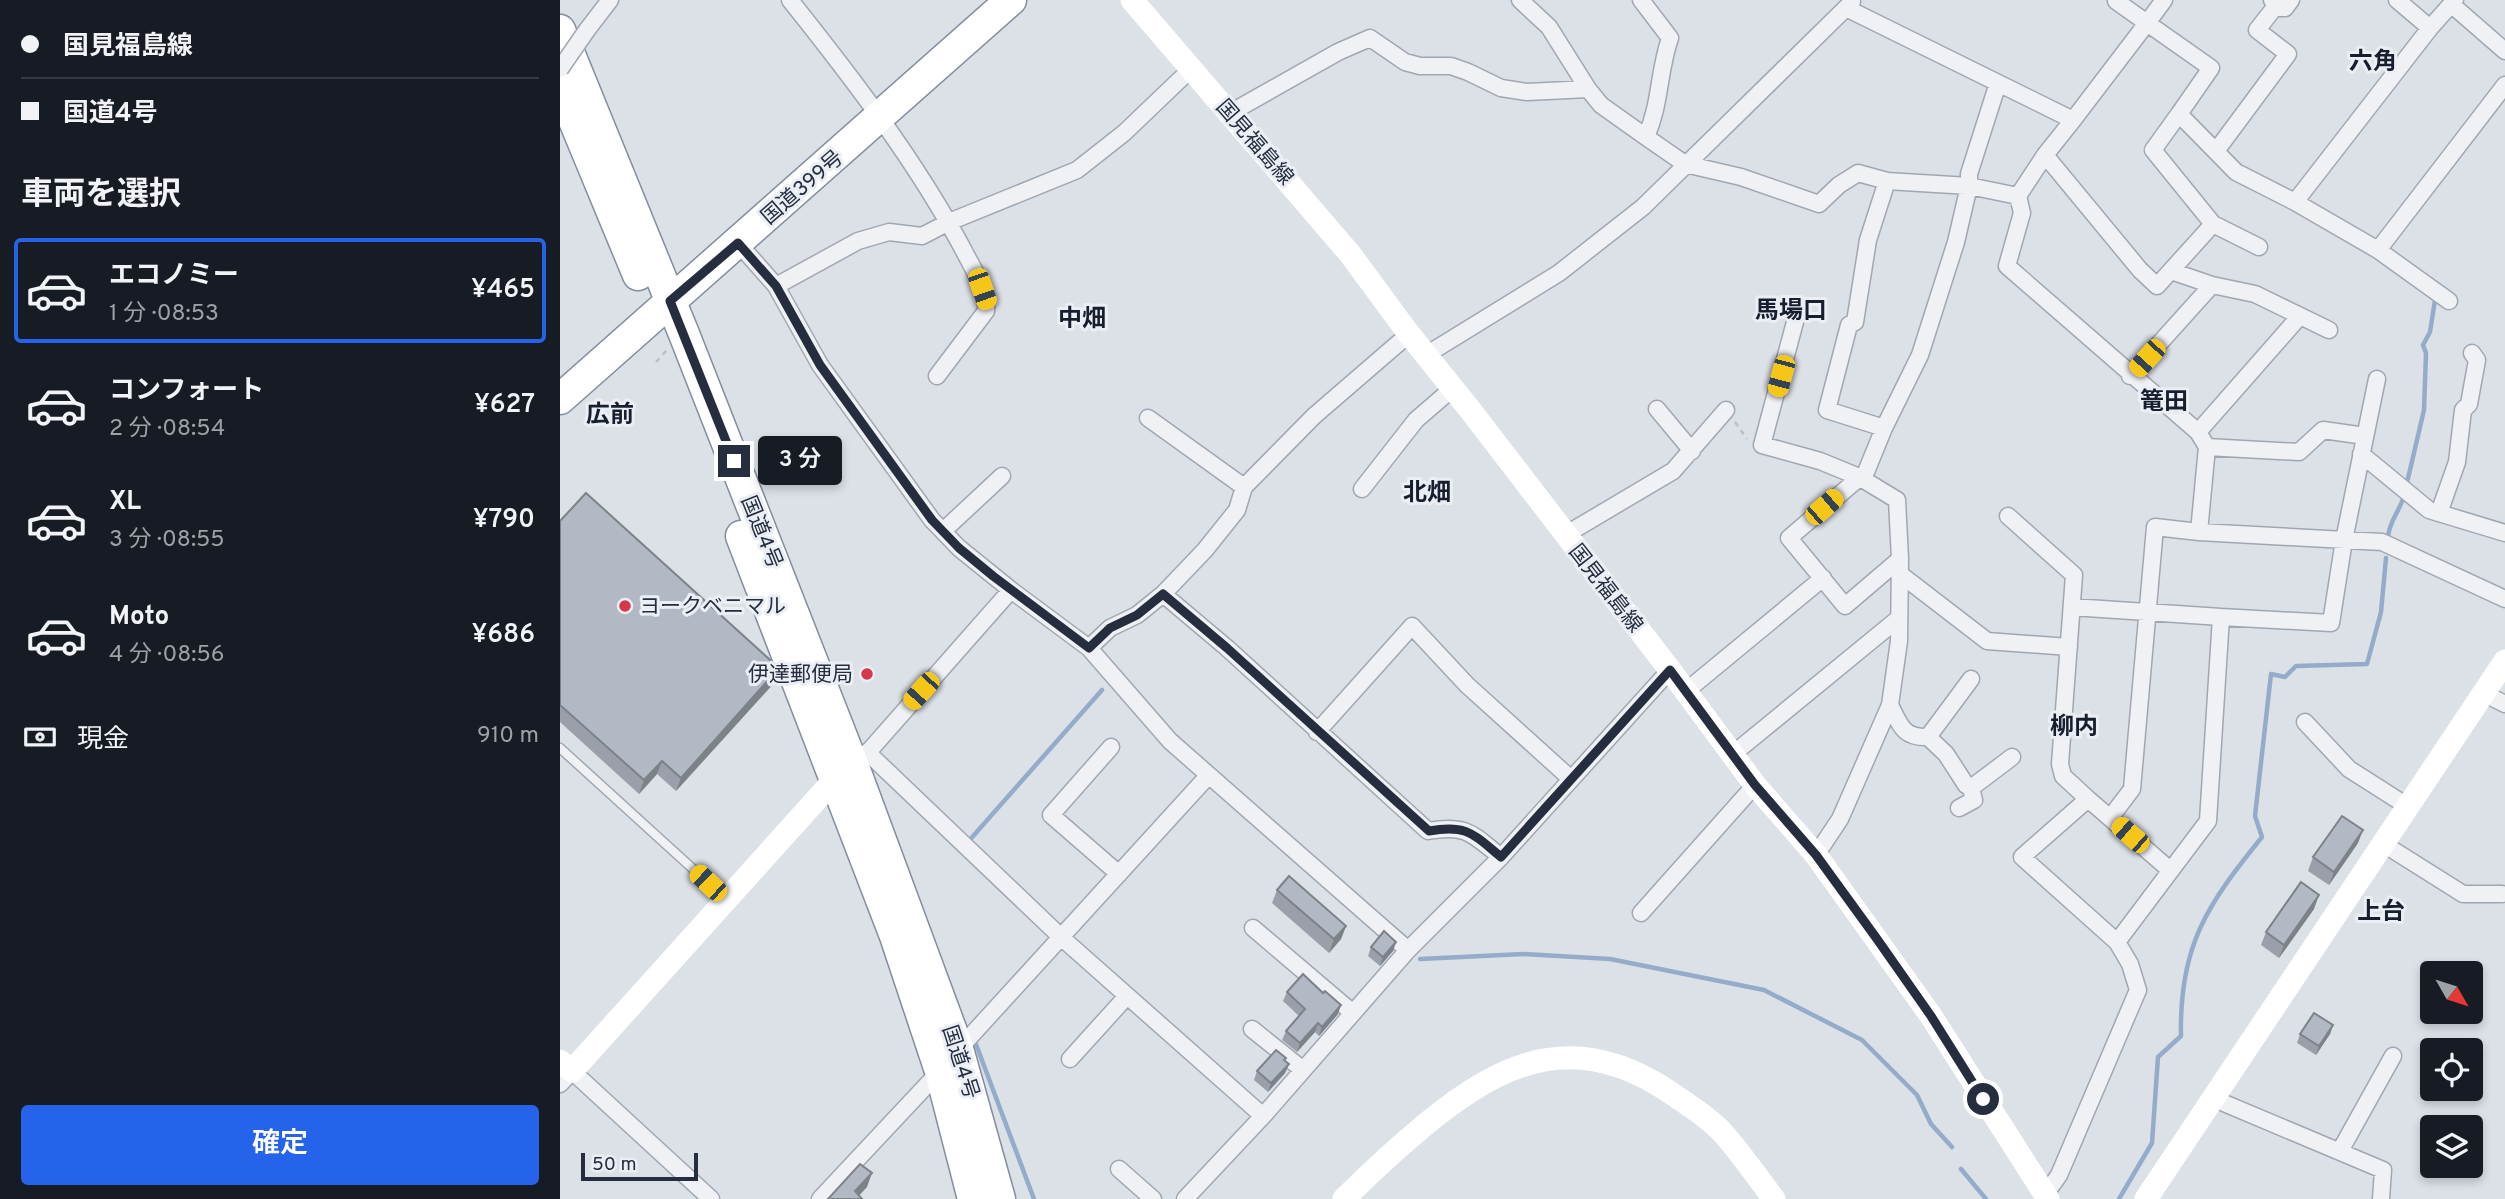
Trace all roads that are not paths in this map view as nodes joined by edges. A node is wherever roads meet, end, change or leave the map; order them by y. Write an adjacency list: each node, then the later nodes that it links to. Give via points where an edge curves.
1 (610, 0): 16 (street)
2 (790, 0): 26 (street)
3 (1011, 0): 26 (highway, 国道399号)
4 (1132, 0): 19 (street, 国見福島線)
5 (1520, 0): 23 (street, via 1549,27)
6 (1641, 0): 28 (street, via 1670,38 1659,102)
7 (2164, 0): 14 (street)
8 (2291, 0): 12 (street, via 2285,8)
9 (2397, 0): 15 (street)
10 (2116, 1): 14 (street)
11 (2453, 2): 15 (street); 17 (street)
12 (2274, 3): 29 (street, via 2257,30 2288,54)
13 (1850, 4): 20 (street); 31 (street)
14 (2147, 23): 25 (street, via 2211,68); 27 (street)
15 (2430, 28): 35 (street)
16 (573, 30): 18 (street, bridge); 46 (highway, 国道4号)
17 (2505, 51)
18 (560, 69)
19 (1191, 69): 24 (street, 国見福島線); 36 (street, via 1077,170)
20 (1998, 83): 27 (street); 33 (street)
21 (2505, 85): 40 (street)
22 (560, 87): 46 (highway, 国道4号, via 587,156)
23 (1588, 89): 24 (street, via 1527,92 1501,88 1451,66 1405,62 1370,38); 28 (street, via 1601,105)
24 (1230, 113): 49 (street, 国見福島線, via 1350,254)
25 (2179, 114): 29 (street); 37 (street, via 2153,150)
26 (880, 118): 36 (street); 38 (highway, 国道399号)
27 (2073, 120): 30 (street)
28 (1646, 138): 31 (street)
29 (2216, 151): 35 (street, via 2236,172)
30 (2045, 155): 34 (street); 41 (street, via 2157,286)
31 (1685, 164): 32 (street, via 1741,177 1819,204 1858,173); 51 (street, via 1643,207 1559,272)
32 (1887, 181): 33 (street); 60 (street, via 1868,240 1855,322 1849,325 1827,410)
33 (1969, 186): 34 (street); 60 (street, via 1920,355)
34 (2018, 196): 53 (street, via 2022,213 2007,267)
35 (2295, 202): 40 (street)
36 (949, 222): 43 (street, via 922,236 889,232 858,241); 52 (street, via 976,274 986,311)
37 (2213, 224): 39 (street); 41 (street)
38 (738, 243): 43 (street); 46 (highway, 国道399号)
39 (2259, 247)
40 (2378, 250): 44 (street)
41 (2171, 271): 42 (street)
42 (2212, 285): 47 (street, via 2255,294); 53 (street)
43 (776, 286): 72 (street, via 820,365)
44 (2449, 301)
45 (1799, 307): 67 (street, via 1762,445)
46 (663, 308): 56 (highway, 国道399号); 102 (highway, 国道4号)
47 (2300, 316): 48 (street); 61 (street)
48 (2329, 330)
49 (1409, 334): 51 (street, 国見福島線); 68 (street, via 1314,416)
50 (2472, 353): 70 (street, via 2477,360 2469,404 2463,410 2457,463)
51 (1426, 355): 55 (street, 国見福島線)
52 (937, 376)
53 (2130, 376): 61 (street)
54 (2377, 379): 62 (street)
55 (1453, 388): 69 (street, via 1416,420); 75 (street, 国見福島線)
56 (560, 399)
57 (1657, 409): 64 (street)
58 (1726, 410): 64 (street)
59 (1147, 418): 68 (street)
60 (1884, 428): 67 (street, via 1866,472)
61 (2197, 432): 63 (street)
62 (2365, 436): 63 (street, via 2323,430 2299,452); 65 (street)
63 (2207, 447): 73 (street)
64 (1692, 451): 75 (street, via 1673,471)
65 (2361, 454): 70 (street, via 2429,510); 76 (street)
66 (1002, 476): 72 (street)
67 (1859, 477): 77 (street, via 1897,500); 78 (street, via 1789,537)
68 (1244, 487): 80 (street, via 1237,510)
69 (1362, 489)
70 (2439, 513): 74 (street)
71 (2008, 516): 82 (street, via 2074,575)
72 (943, 531): 79 (street)
73 (2199, 532): 76 (street); 83 (street, via 2155,527)
74 (2505, 533)
75 (1565, 535): 89 (street, 国見福島線)
76 (2344, 540): 81 (street, via 2382,542); 84 (street, via 2331,623)
77 (1900, 567): 78 (street, via 1845,606); 85 (street); 87 (street, via 1987,641)
78 (1823, 578): 91 (street)
79 (1011, 590): 86 (street); 102 (street)
80 (1163, 594): 86 (street, via 1137,615 1110,628); 96 (street)
81 (2505, 599)
82 (2072, 607): 83 (street); 87 (street)
83 (2146, 612): 84 (street); 110 (street, via 2132,789)
84 (2221, 617): 114 (street, via 2208,821)
85 (1899, 618): 94 (street); 100 (street)
86 (1089, 648): 103 (street, via 1170,741)
87 (2069, 648): 107 (street, via 2060,764 2063,776)
88 (2505, 661): 92 (street)
89 (1670, 670): 91 (street, 国見福島線); 104 (street)
90 (1970, 679): 97 (street)
91 (1685, 692): 100 (street, 国見福島線)
92 (2483, 693): 93 (street); 108 (street)
93 (2505, 704)
94 (1889, 705): 97 (street, via 1901,728 1915,737); 112 (street, via 1840,819)
95 (2305, 722): 108 (street, via 2349,769)
96 (1317, 732): 104 (street, via 1412,626 1467,685); 113 (street, via 1429,831 1470,831)
97 (1928, 737): 106 (street)
98 (1111, 747): 115 (street, via 1051,815)
99 (560, 748): 117 (lane)
100 (1733, 754): 105 (street, 国見福島線)
101 (2012, 757): 106 (street)
102 (852, 766): 117 (street); 120 (street); 126 (highway, 国道4号); 130 (highway, 国道4号, via 895,936)
103 (1208, 776): 115 (street); 122 (street)
104 (1571, 779): 113 (street)
105 (1755, 785): 112 (street, 国見福島線); 118 (street)
106 (1971, 788): 109 (street, via 1973,800)
107 (2088, 799): 110 (street); 121 (street, via 2022,857)
108 (2407, 806): 111 (street)
109 (1959, 808)
110 (2110, 818): 114 (street)
111 (2382, 843): 116 (street, via 2463,894); 132 (street)
112 (1816, 855): 136 (street, 国見福島線, via 1931,1016)
113 (1501, 857): 122 (street)
114 (2170, 870): 121 (street)
115 (1119, 874): 120 (street)
116 (2502, 894)
117 (726, 900): 131 (street)
118 (1641, 913)
119 (1253, 928): 124 (street)
120 (1065, 937): 123 (street); 126 (street, via 967,1040)
121 (2117, 942): 136 (street, via 2130,964 2137,990 2134,1002)
122 (1408, 950): 124 (street)
123 (1127, 996): 128 (street); 133 (street)
124 (1353, 1013): 129 (street)
125 (1252, 1029): 129 (street)
126 (957, 1045): 140 (highway, 国道4号)
127 (2393, 1056): 134 (street)
128 (1070, 1059)
129 (1303, 1070): 133 (street)
130 (940, 1071): 138 (street); 139 (highway, 国道4号)
131 (564, 1072): 137 (street)
132 (2212, 1098): 134 (street); 145 (street)
133 (1263, 1116): 142 (street)
134 (2340, 1151): 146 (street, via 2383,1170)
135 (1119, 1169): 141 (street)
136 (2046, 1197)
137 (711, 1199)
138 (820, 1199)
139 (973, 1199)
140 (1000, 1199)
141 (1153, 1199)
142 (1185, 1199)
143 (1344, 1199): 144 (street, via 1396,1149 1473,1088 1529,1062 1580,1057 1631,1070 1688,1104 1721,1131)
144 (1774, 1199)
145 (2146, 1199)
146 (2381, 1199)

